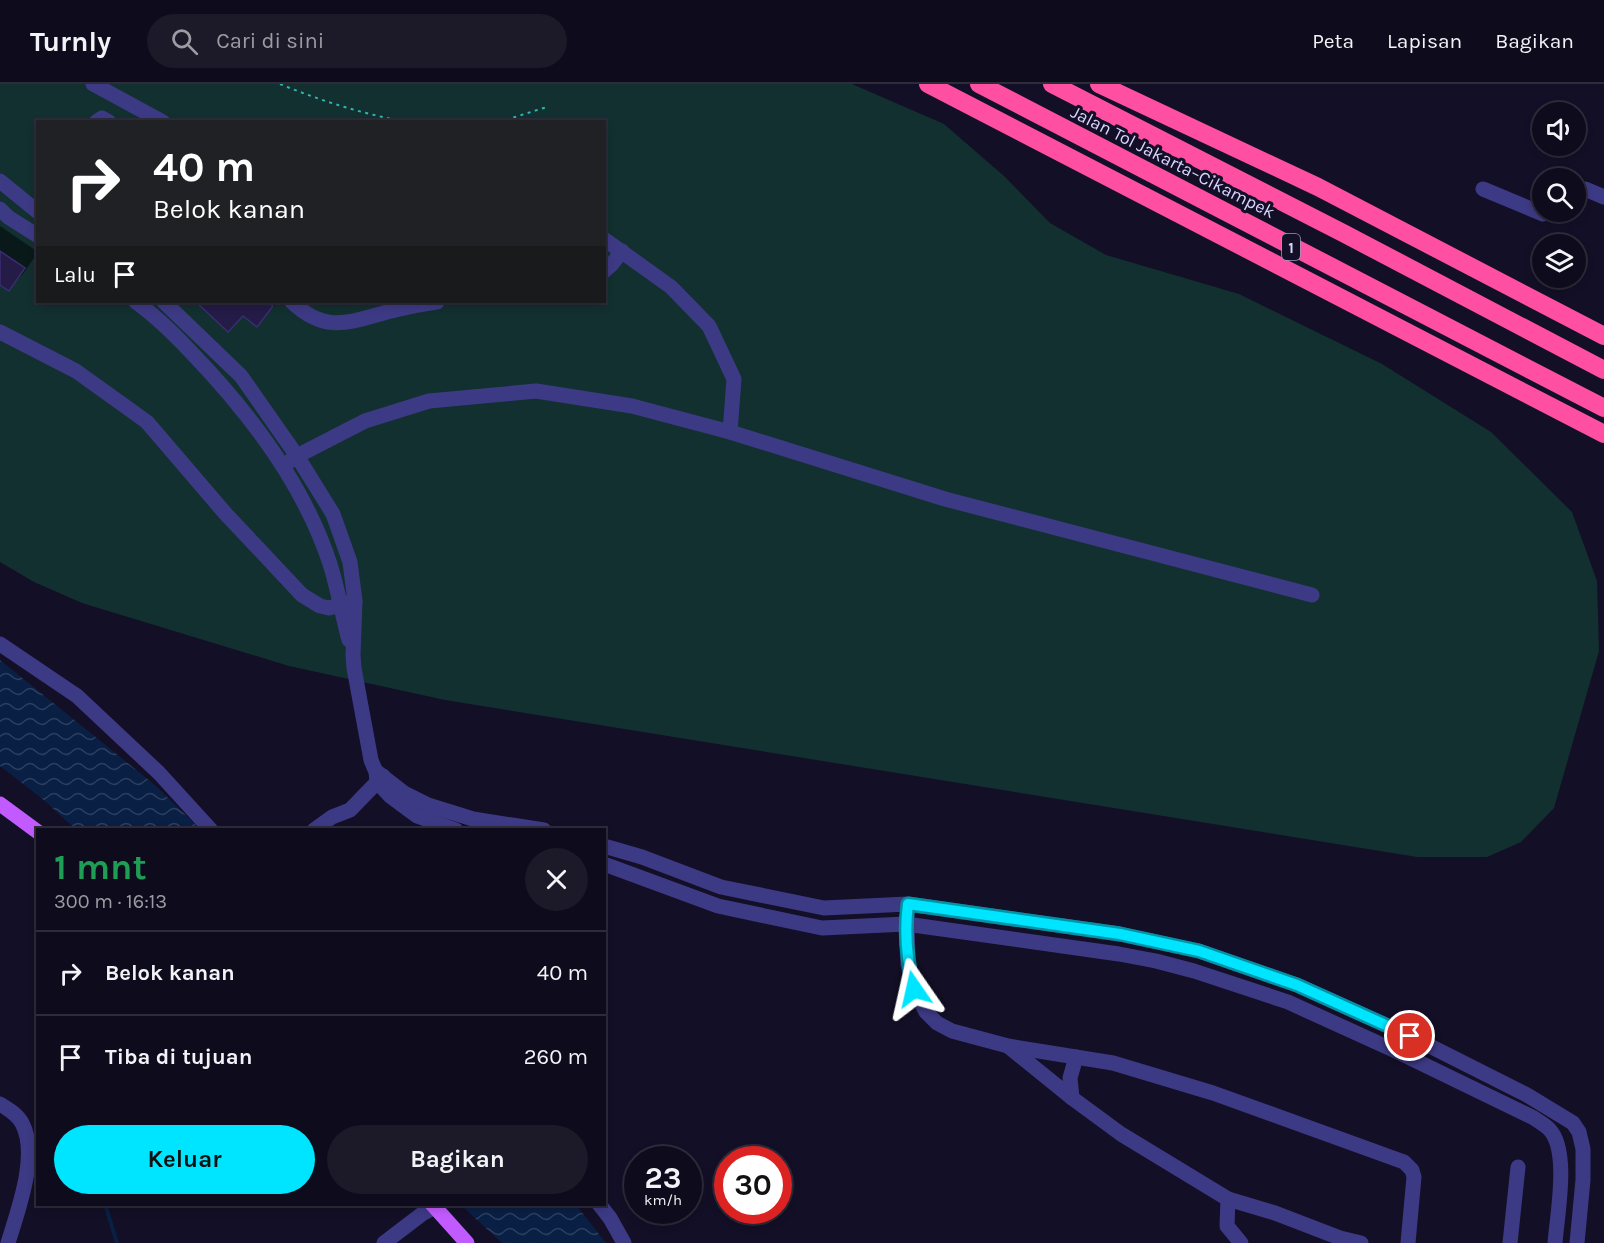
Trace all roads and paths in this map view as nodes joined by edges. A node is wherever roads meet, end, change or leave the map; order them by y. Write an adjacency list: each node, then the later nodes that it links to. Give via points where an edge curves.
1 (93, 84): 8 (street)
2 (280, 84): 9 (path, via 314,98)
3 (928, 84): 33 (highway, 1)
4 (979, 84): 31 (highway, Jalan Tol Jakarta–Cikampek / 1)
5 (1052, 84): 30 (highway, Jalan Tol Jakarta–Cikampek / 1)
6 (1099, 84): 29 (highway, via 1318,187)
7 (547, 106): 10 (path)
8 (159, 120)
9 (396, 120)
10 (505, 120)
11 (0, 181): 17 (street)
12 (1483, 189): 16 (street)
13 (1586, 189): 14 (street)
14 (1604, 197)
15 (0, 209): 18 (street)
16 (1532, 209)
17 (36, 210)
18 (36, 235)
19 (606, 240): 20 (street)
20 (622, 250): 21 (street); 32 (street, via 671,287 709,326 734,379)
21 (606, 269)
22 (137, 303): 35 (street, via 223,386)
23 (165, 303): 34 (street, via 241,376)
24 (293, 303): 27 (street, via 316,320 335,324)
25 (386, 303): 27 (street)
26 (431, 303): 27 (street)
27 (406, 307)
28 (0, 332): 38 (street, via 76,370 147,422 302,595 320,606)
29 (1604, 336)
30 (1604, 370)
31 (1604, 408)
32 (730, 432): 34 (street, via 632,406 536,391 429,402 365,421); 36 (street, via 945,499)
33 (1604, 434)
34 (297, 456): 35 (street); 37 (street, via 333,514 350,562)
35 (283, 466): 38 (street, via 330,565)
36 (1312, 595)
37 (355, 601): 38 (street); 40 (street)
38 (339, 605): 40 (street)
39 (0, 644): 43 (street, via 77,696 159,773)
40 (352, 655): 41 (street)
41 (377, 772): 44 (street, via 350,810); 45 (street, via 390,796 417,816); 46 (street, via 428,805 473,819)
42 (0, 804): 47 (main road)
43 (209, 828)
44 (317, 828)
45 (450, 828)
46 (531, 828)
47 (36, 831)
48 (606, 847): 50 (street, via 721,887 824,908)
49 (606, 865): 51 (street, via 718,906 822,928)
50 (908, 904): 51 (street); 52 (street, via 1120,934 1199,951 1297,985)
51 (906, 924): 53 (street, via 908,966 926,1012 952,1031); 54 (street, via 1156,961 1288,1002)
52 (1410, 1036): 54 (street); 72 (street, via 1527,1095 1573,1123 1583,1149)
53 (1008, 1046): 55 (street); 56 (street)
54 (1400, 1053): 71 (street, via 1550,1129 1560,1154 1561,1174)
55 (1076, 1057): 56 (street, via 1070,1078); 69 (street, via 1113,1063 1214,1094 1404,1162 1414,1177)
56 (1072, 1098): 59 (street, via 1121,1134)
57 (0, 1104): 63 (street, via 21,1121 28,1150 27,1169)
58 (1518, 1167): 70 (street)
59 (1227, 1199): 62 (street, via 1275,1213); 67 (street, via 1227,1226)
60 (433, 1206): 64 (street); 65 (main road)
61 (601, 1206): 66 (street)
62 (1342, 1241): 68 (street)
63 (8, 1243)
64 (384, 1243)
65 (467, 1243)
66 (624, 1243)
67 (1241, 1243)
68 (1361, 1243)
69 (1408, 1243)
70 (1510, 1243)
71 (1555, 1243)
72 (1577, 1243)

